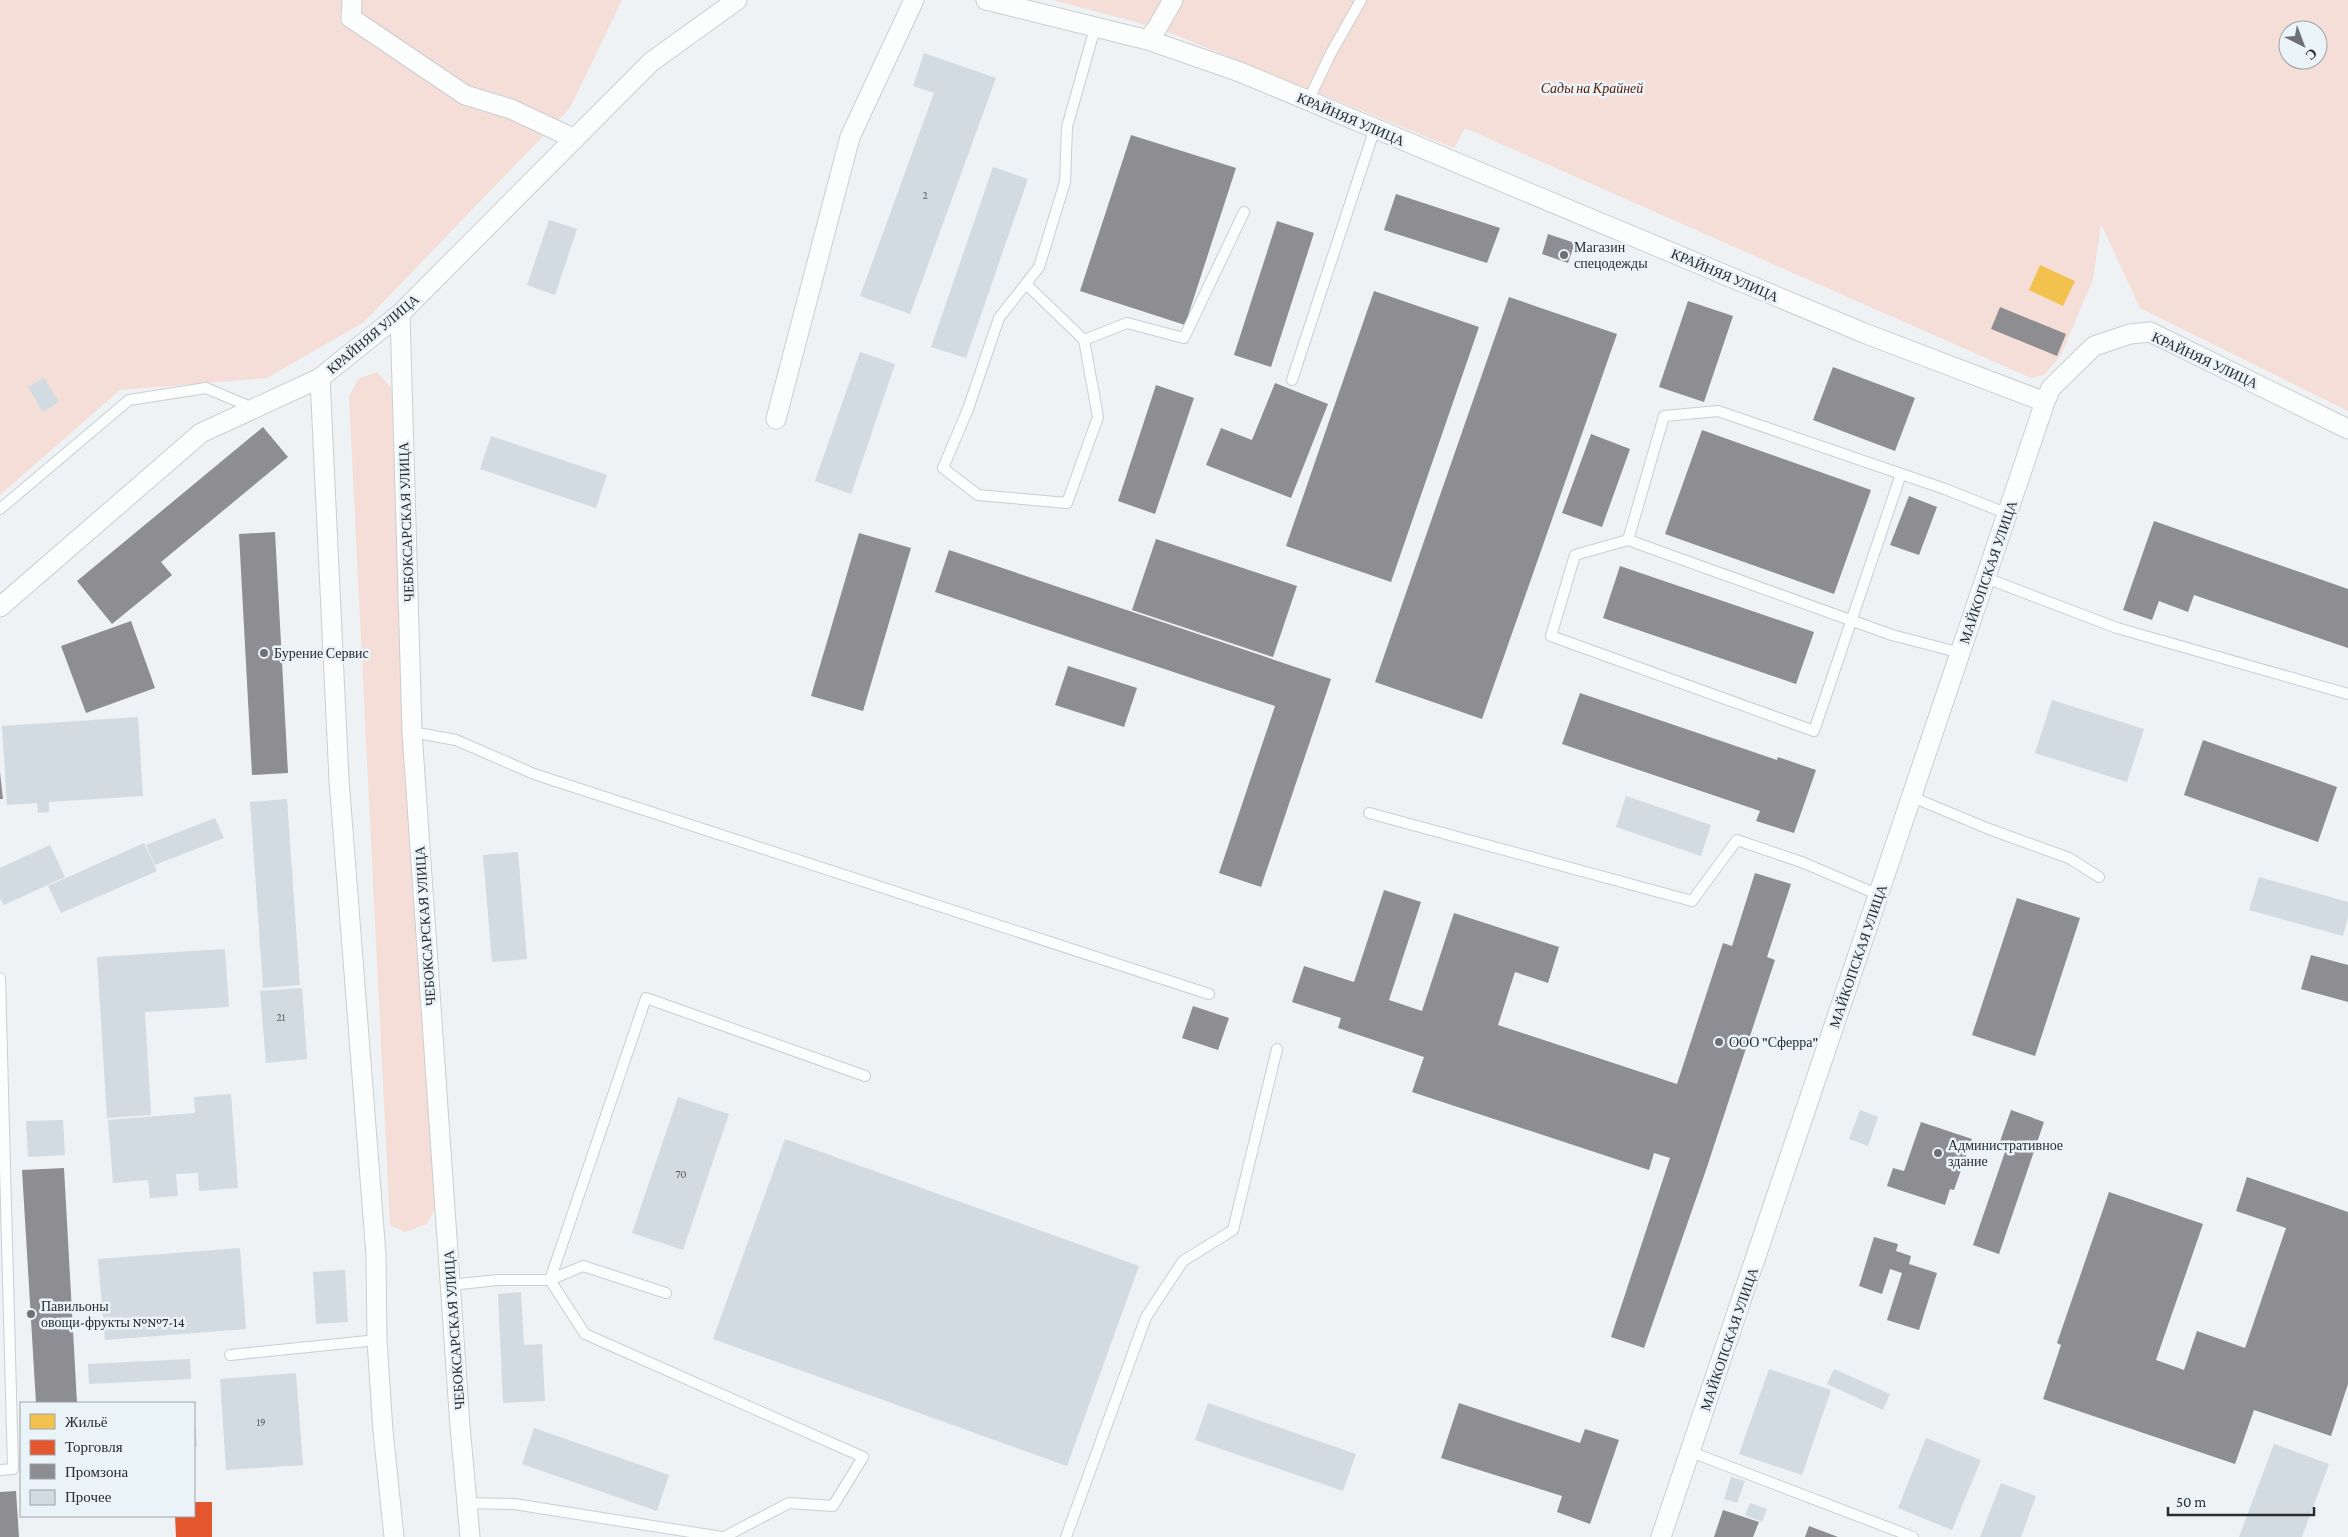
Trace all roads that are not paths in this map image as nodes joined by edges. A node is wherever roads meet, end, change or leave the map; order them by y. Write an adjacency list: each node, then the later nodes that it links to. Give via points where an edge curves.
1 (352, 0): 11 (street, via 351,18 465,95 511,109)
2 (737, 0): 11 (street, КРАЙНЯЯ УЛИЦА, via 651,62)
3 (914, 0): 20 (street, via 850,137)
4 (986, 0): 7 (street, КРАЙНЯЯ УЛИЦА)
5 (1173, 0): 8 (street)
6 (1361, 0): 9 (lane)
7 (1095, 28): 8 (street, КРАЙНЯЯ УЛИЦА); 13 (lane, via 1067,127 1065,182 1039,267)
8 (1148, 40): 9 (street, КРАЙНЯЯ УЛИЦА, via 1240,72)
9 (1308, 101): 10 (street, КРАЙНЯЯ УЛИЦА)
10 (1374, 128): 17 (lane); 18 (street, КРАЙНЯЯ УЛИЦА, via 1864,332)
11 (575, 140): 14 (street, КРАЙНЯЯ УЛИЦА)
12 (1244, 212): 15 (lane, via 1184,338 1127,323)
13 (1026, 284): 15 (lane); 15 (lane, via 999,318 968,409 943,468 978,495 1068,503 1098,417)
14 (400, 314): 16 (street, КРАЙНЯЯ УЛИЦА); 31 (street, ЧЕБОКСАРСКАЯ УЛИЦА)
15 (1084, 340)
16 (320, 378): 19 (street, КРАЙНЯЯ УЛИЦА); 46 (street, via 339,780 376,1254)
17 (1292, 380)
18 (2046, 402): 21 (street, КРАЙНЯЯ УЛИЦА, via 2051,388 2094,346 2130,334 2150,332); 24 (street, МАЙКОПСКАЯ УЛИЦА)
19 (254, 409): 23 (lane, via 206,388 129,400); 27 (street, КРАЙНЯЯ УЛИЦА, via 201,433)
20 (776, 419)
21 (2348, 429)
22 (1900, 474): 24 (lane); 25 (lane, via 1718,411 1664,416); 28 (lane)
23 (0, 509)
24 (2008, 514): 26 (street, МАЙКОПСКАЯ УЛИЦА)
25 (1628, 540): 28 (lane); 28 (lane, via 1574,555 1551,636 1814,731)
26 (1986, 578): 29 (street, МАЙКОПСКАЯ УЛИЦА); 30 (lane, via 2117,628)
27 (0, 607)
28 (1851, 621): 29 (lane)
29 (1961, 653): 32 (street, МАЙКОПСКАЯ УЛИЦА)
30 (2348, 694)
31 (412, 732): 38 (lane, via 456,740 534,774); 44 (street, ЧЕБОКСАРСКАЯ УЛИЦА)
32 (1912, 797): 34 (lane, via 2069,858); 35 (street, МАЙКОПСКАЯ УЛИЦА)
33 (1370, 813): 35 (lane, via 1692,901 1737,840 1804,863)
34 (2099, 877)
35 (1879, 895): 48 (street, МАЙКОПСКАЯ УЛИЦА)
36 (0, 978): 37 (lane)
37 (1, 991): 39 (lane)
38 (1209, 994)
39 (1, 1027): 42 (lane)
40 (1277, 1049): 54 (lane, via 1233,1230 1182,1261 1146,1317)
41 (865, 1076): 43 (lane, via 646,998)
42 (2, 1158): 49 (lane, via 13,1470)
43 (550, 1280): 44 (lane, via 498,1280); 45 (lane, via 583,1266); 53 (lane, via 585,1334 863,1457 833,1506 789,1503)
44 (450, 1285): 50 (street, ЧЕБОКСАРСКАЯ УЛИЦА)
45 (666, 1292)
46 (377, 1340): 47 (lane); 51 (street)
47 (230, 1355)
48 (1691, 1452): 55 (street, МАЙКОПСКАЯ УЛИЦА); 56 (lane)
49 (0, 1470)
50 (467, 1503): 52 (street, ЧЕБОКСАРСКАЯ УЛИЦА); 53 (lane, via 514,1504)
51 (394, 1537)
52 (470, 1537)
53 (723, 1537)
54 (1066, 1537)
55 (1661, 1537)
56 (1913, 1537)

